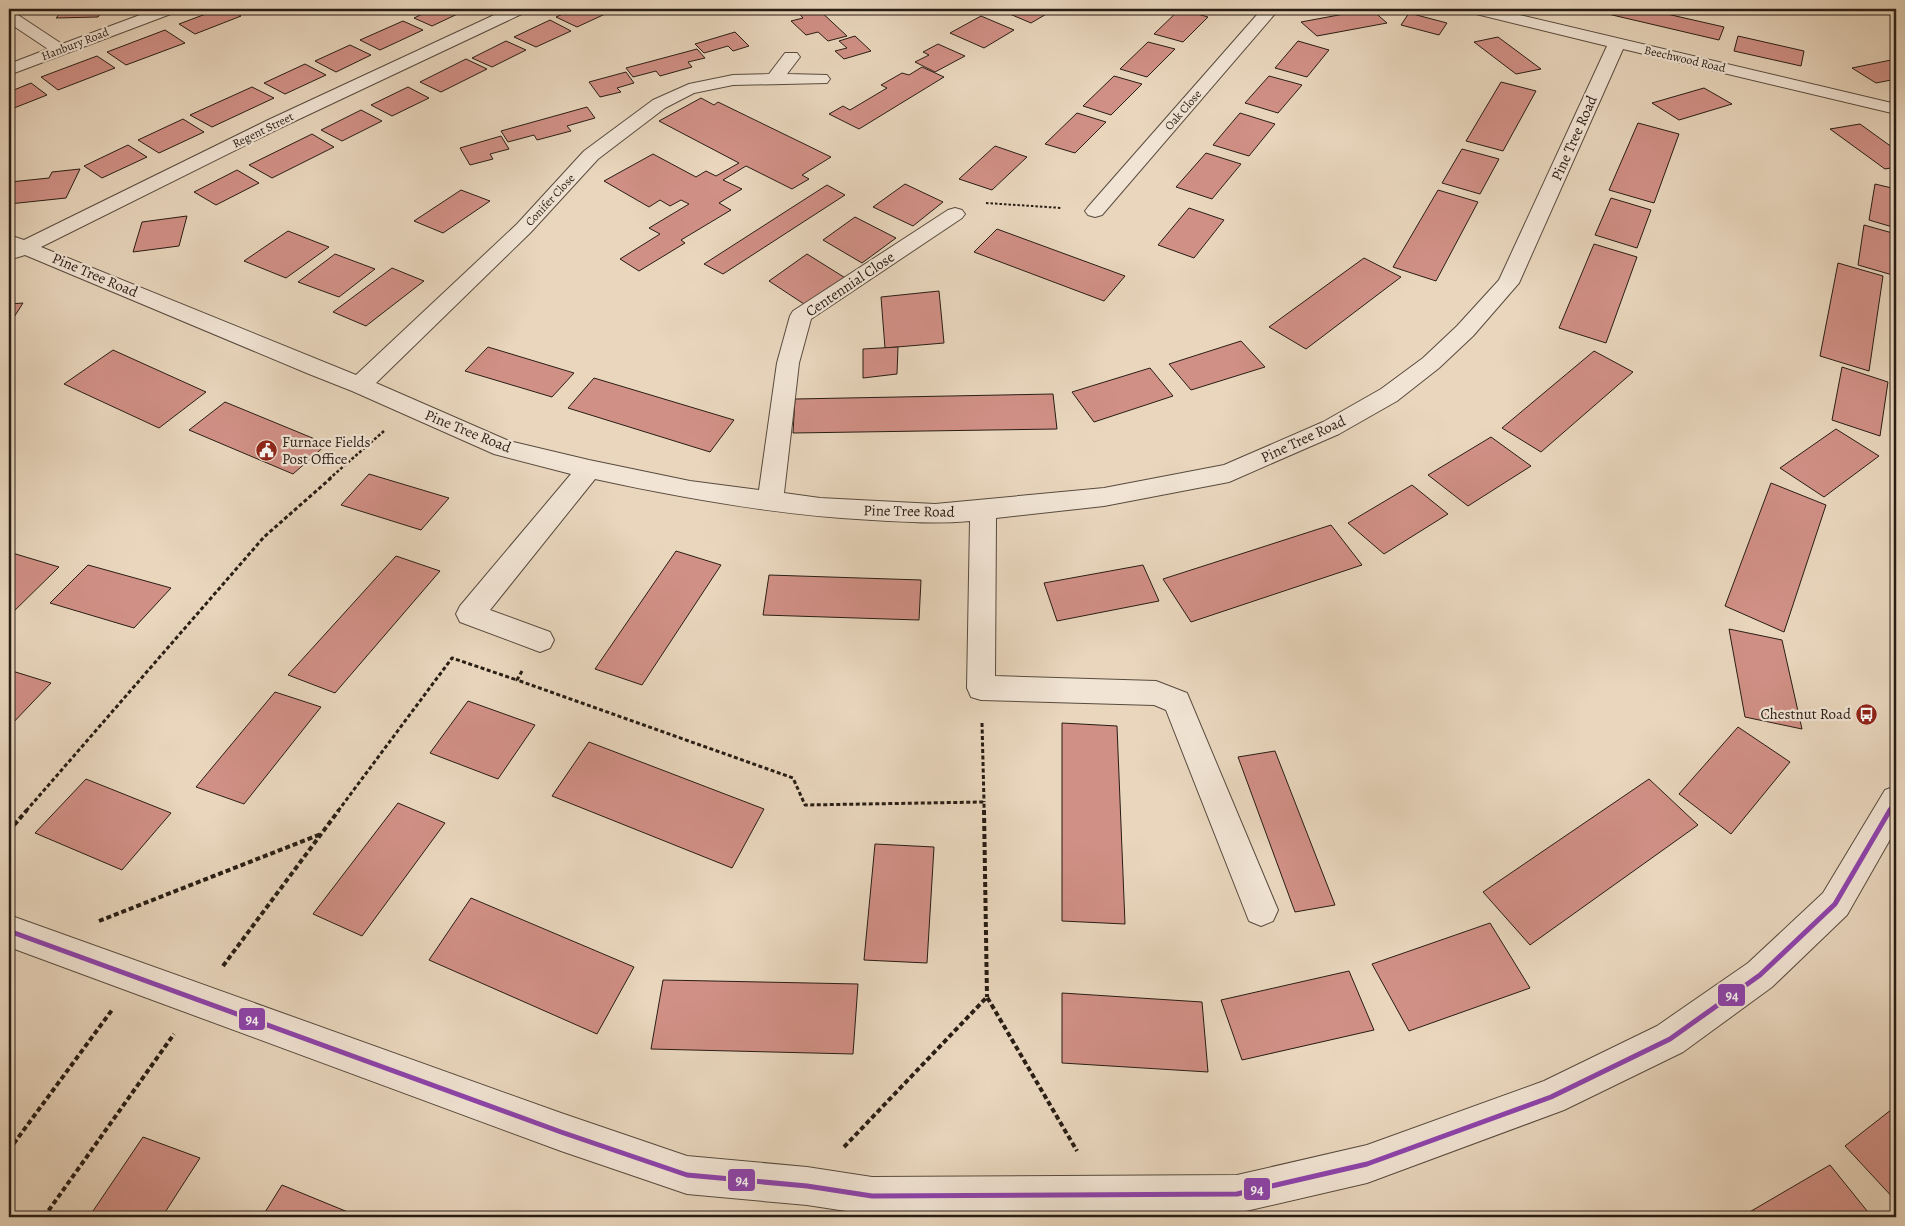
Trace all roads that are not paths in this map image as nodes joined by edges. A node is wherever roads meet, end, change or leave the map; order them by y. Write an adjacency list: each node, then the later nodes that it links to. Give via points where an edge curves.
1 (170, 9): 7 (street, Hanbury Road)
2 (520, 9): 15 (street, Regent Street)
3 (1271, 9): 13 (street, Oak Close)
4 (1474, 9): 6 (street, Beechwood Road)
5 (9, 16): 7 (street)
6 (1617, 43): 12 (street, Beechwood Road); 19 (street, Pine Tree Road, via 1508,284 1466,331 1389,395 1331,428 1229,472 1104,497)
7 (60, 50): 9 (street, Hanbury Road)
8 (791, 57): 10 (street)
9 (9, 70)
10 (774, 79): 11 (street, Conifer Close); 16 (street, Conifer Close, via 733,80 689,89 659,104 591,156 524,228)
11 (821, 79)
12 (1896, 109)
13 (1095, 211)
14 (955, 214): 18 (street, Centennial Close, via 801,316 788,363)
15 (15, 247): 16 (street, Pine Tree Road)
16 (360, 385): 17 (street, Pine Tree Road, via 504,448)
17 (589, 470): 18 (street, Pine Tree Road); 20 (street, via 470,614)
18 (770, 502): 19 (street, Pine Tree Road, via 935,514)
19 (983, 510): 22 (street, via 981,688 1156,693 1177,702)
20 (540, 640)
21 (1896, 800): 24 (street, via 1835,904 1760,975 1670,1039 1551,1097 1367,1164 1237,1194 1102,1195)
22 (1261, 910)
23 (9, 931): 24 (street, via 687,1175 807,1186 872,1196)
24 (899, 1206)

